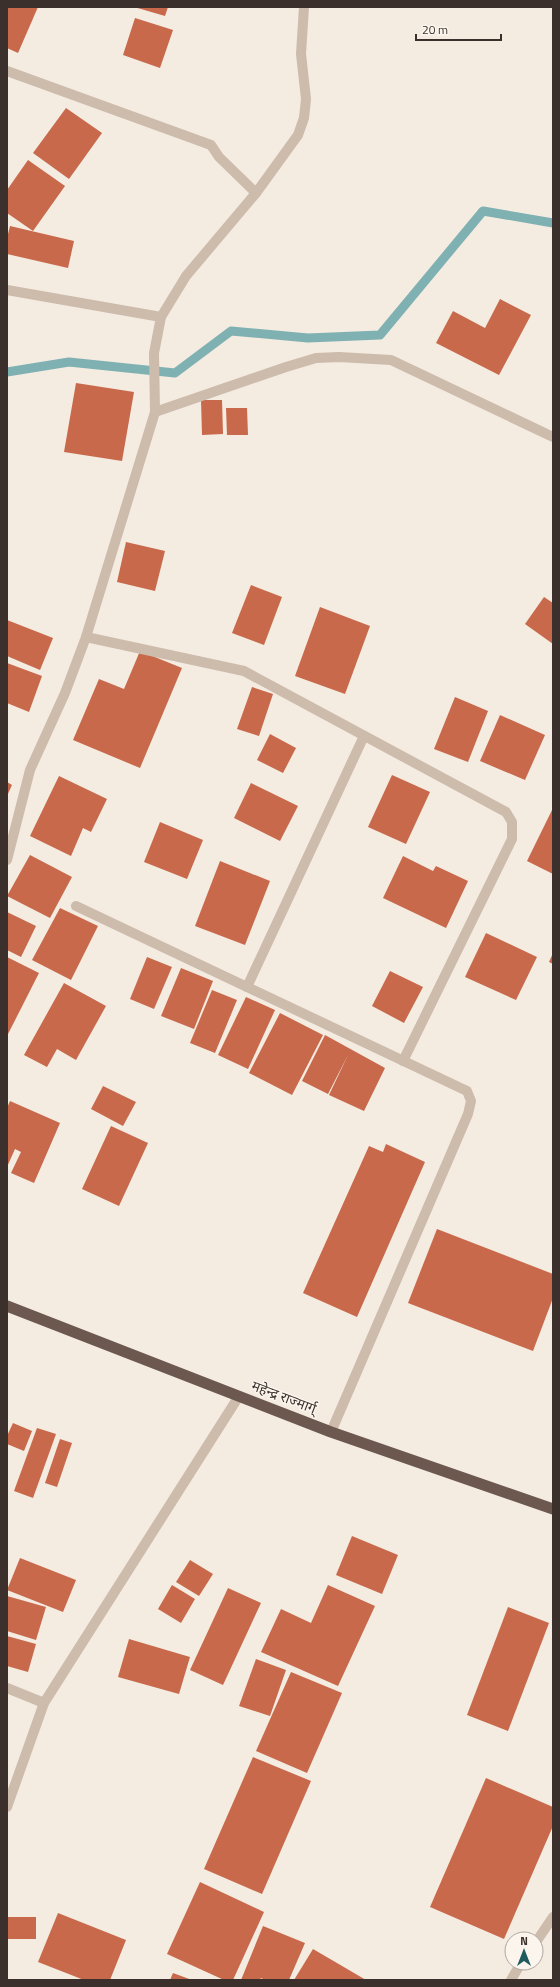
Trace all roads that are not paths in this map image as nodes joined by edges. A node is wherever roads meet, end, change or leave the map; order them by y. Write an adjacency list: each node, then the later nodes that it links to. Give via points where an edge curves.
1 (304, 7): 3 (street, via 301,54 306,99 304,118 298,135)
2 (7, 71): 3 (street, via 211,145 219,157)
3 (256, 193): 5 (street, via 186,276)
4 (7, 290): 5 (street)
5 (161, 316): 6 (street, via 154,353)
6 (155, 412): 7 (street, via 316,358 383,359 391,360); 8 (street)
7 (553, 437)
8 (86, 637): 9 (street, via 244,670); 10 (street, via 65,693 30,770)
9 (364, 736): 12 (street); 13 (street, via 506,812 513,829 512,839)
10 (7, 860)
11 (76, 906): 12 (street)
12 (247, 987): 13 (street)
13 (403, 1061): 16 (street, via 467,1091 471,1101 468,1114)
14 (7, 1306): 15 (highway, महेन्द्र राज्मार्ग्)
15 (239, 1396): 16 (highway, महेन्द्र राज्मार्ग्); 19 (street)
16 (331, 1432): 17 (highway, महेन्द्र राज्मार्ग्)
17 (553, 1509)
18 (7, 1688): 19 (street)
19 (44, 1703): 20 (street)
20 (7, 1806)
21 (553, 1917): 22 (street)
22 (543, 1931)
23 (517, 1971): 24 (street)
24 (512, 1980)

